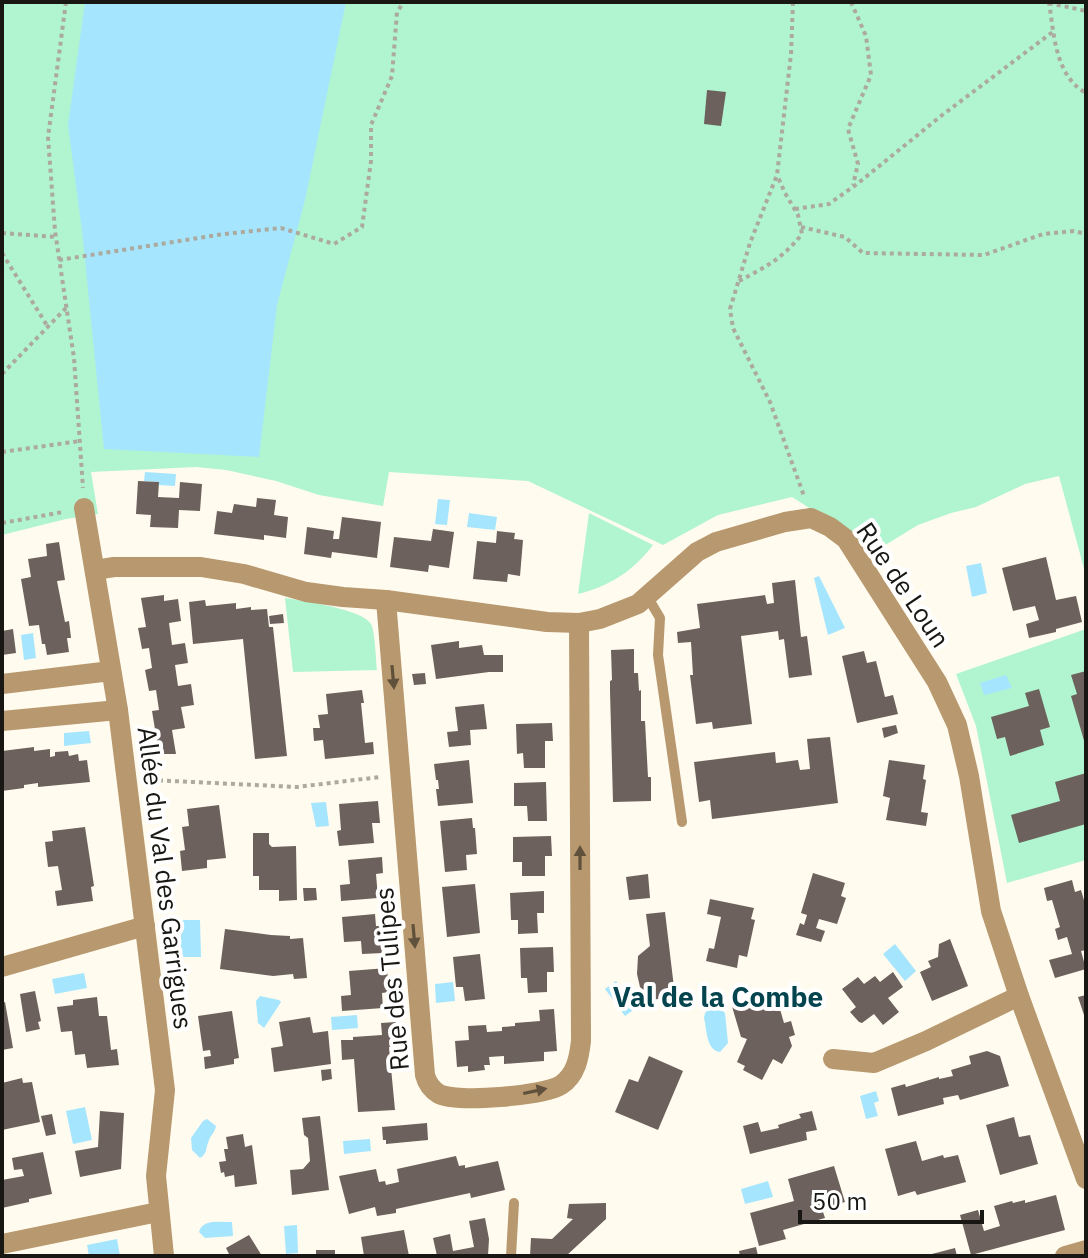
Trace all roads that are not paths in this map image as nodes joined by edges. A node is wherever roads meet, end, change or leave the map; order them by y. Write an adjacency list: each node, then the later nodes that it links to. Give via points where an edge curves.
1 (84, 508): 2 (street, Allée du Val des Garrigues)
2 (95, 570): 4 (street, Rue de Loun, via 201,567 306,592); 6 (street, Allée du Val des Garrigues)
3 (647, 596): 5 (street, Rue de Loun, via 622,611); 10 (lane, via 660,618 658,655); 13 (street, Rue de Loun, via 697,552 762,528 811,518 846,539 937,682 957,725 991,911)
4 (386, 600): 5 (street, Rue de Loun); 5 (street, Rue des Tulipes, one-way to 5, via 427,1084 455,1098 560,1086 579,1059)
5 (579, 623)
6 (111, 671): 7 (street); 8 (street, Allée du Val des Garrigues)
7 (2, 684)
8 (118, 710): 9 (street); 11 (street, Allée du Val des Garrigues)
9 (2, 721)
10 (682, 822)
11 (145, 926): 12 (street); 17 (street, Allée du Val des Garrigues, via 165,1090 156,1176)
12 (2, 967)
13 (1019, 996): 14 (street, via 874,1063); 15 (street, Rue de Loun)
14 (833, 1059)
15 (1086, 1179)
16 (514, 1203): 21 (lane)
17 (158, 1212): 18 (street); 20 (street, Allée du Val des Garrigues)
18 (2, 1244)
19 (1086, 1250): 22 (street)
20 (164, 1256)
21 (511, 1256)
22 (1065, 1256)

